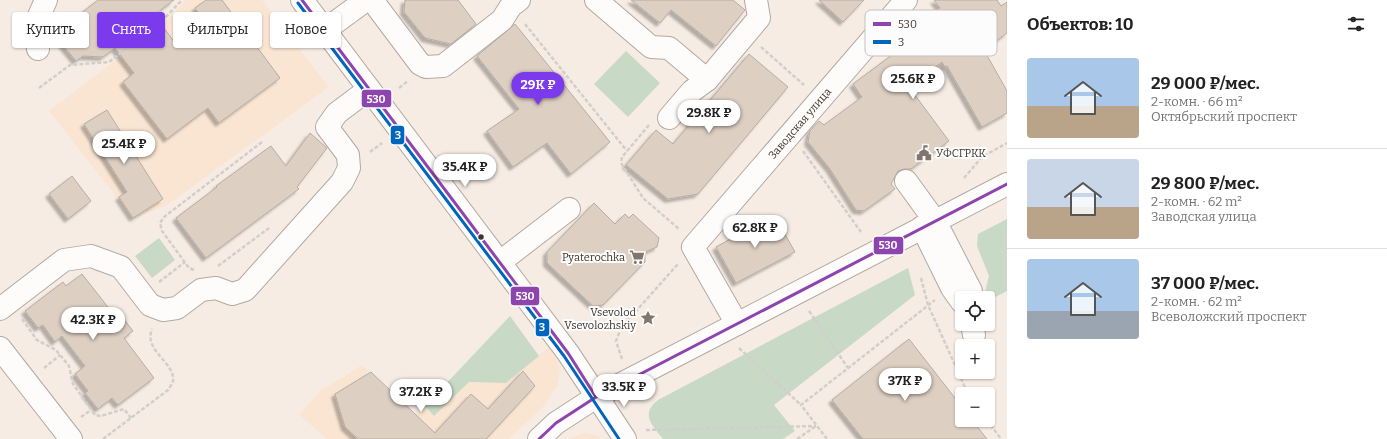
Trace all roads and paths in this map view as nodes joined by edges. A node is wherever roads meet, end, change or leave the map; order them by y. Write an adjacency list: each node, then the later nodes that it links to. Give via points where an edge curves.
1 (46, 0): 18 (street, via 35,25)
2 (182, 0): 12 (path)
3 (302, 0): 11 (street)
4 (366, 0): 13 (street)
5 (372, 0): 9 (street, via 420,64 426,68 443,66 502,20)
6 (596, 0): 19 (street, via 651,47 669,48)
7 (756, 0): 14 (street, via 759,18)
8 (906, 0): 10 (street, Заводская улица)
9 (515, 3): 28 (path)
10 (897, 10)
11 (311, 12)
12 (165, 18)
13 (341, 18)
14 (746, 34): 19 (street); 22 (path)
15 (128, 48): 20 (path, via 110,62 70,65)
16 (339, 48): 21 (street)
17 (865, 48): 22 (street, Заводская улица)
18 (38, 50)
19 (707, 80): 23 (street, via 692,91)
20 (39, 88)
21 (369, 88): 29 (street, via 337,113 327,127 348,155); 39 (street)
22 (820, 100): 37 (street, Заводская улица)
23 (669, 118): 28 (path, via 650,124)
24 (386, 140): 29 (path)
25 (262, 142): 38 (path, via 164,217 160,223 162,231)
26 (1007, 143): 30 (path, via 982,157)
27 (802, 149): 36 (path)
28 (627, 151): 37 (path, via 622,157 621,164 643,198)
29 (349, 168): 48 (street, via 342,182 245,290 232,294 216,288 201,290 177,308)
30 (964, 178)
31 (906, 181): 35 (street)
32 (1007, 184): 35 (street)
33 (569, 210): 39 (street)
34 (274, 224): 40 (path)
35 (929, 224): 43 (street); 51 (street)
36 (861, 232)
37 (695, 245): 51 (street); 54 (path, via 621,328 616,340)
38 (185, 262): 41 (path, via 189,268); 44 (path)
39 (500, 262): 59 (street, via 568,353)
40 (212, 271)
41 (200, 272)
42 (921, 277): 46 (path)
43 (971, 291)
44 (142, 295): 47 (street, via 121,266 91,256 64,260); 48 (street, via 150,305)
45 (955, 298): 46 (path)
46 (928, 306): 56 (path); 58 (path)
47 (0, 310)
48 (163, 310): 61 (path, via 151,332 152,346 171,371 173,380 168,390)
49 (809, 311): 56 (path)
50 (21, 318): 55 (path, via 38,340)
51 (737, 324): 59 (street)
52 (0, 348): 65 (street)
53 (739, 348): 60 (path)
54 (618, 353)
55 (60, 355): 57 (path); 61 (path, via 69,366 73,384 96,415 101,416 124,409)
56 (848, 368): 60 (path)
57 (42, 370)
58 (965, 387)
59 (596, 397): 67 (street, via 556,423); 68 (street)
60 (801, 405): 62 (path)
61 (131, 418): 66 (path)
62 (816, 426): 64 (path); 69 (path); 70 (path)
63 (992, 427): 71 (path)
64 (646, 430)
65 (71, 439)
66 (104, 439)
67 (538, 439)
68 (625, 439)
69 (797, 439)
70 (827, 439)
71 (1001, 439)

